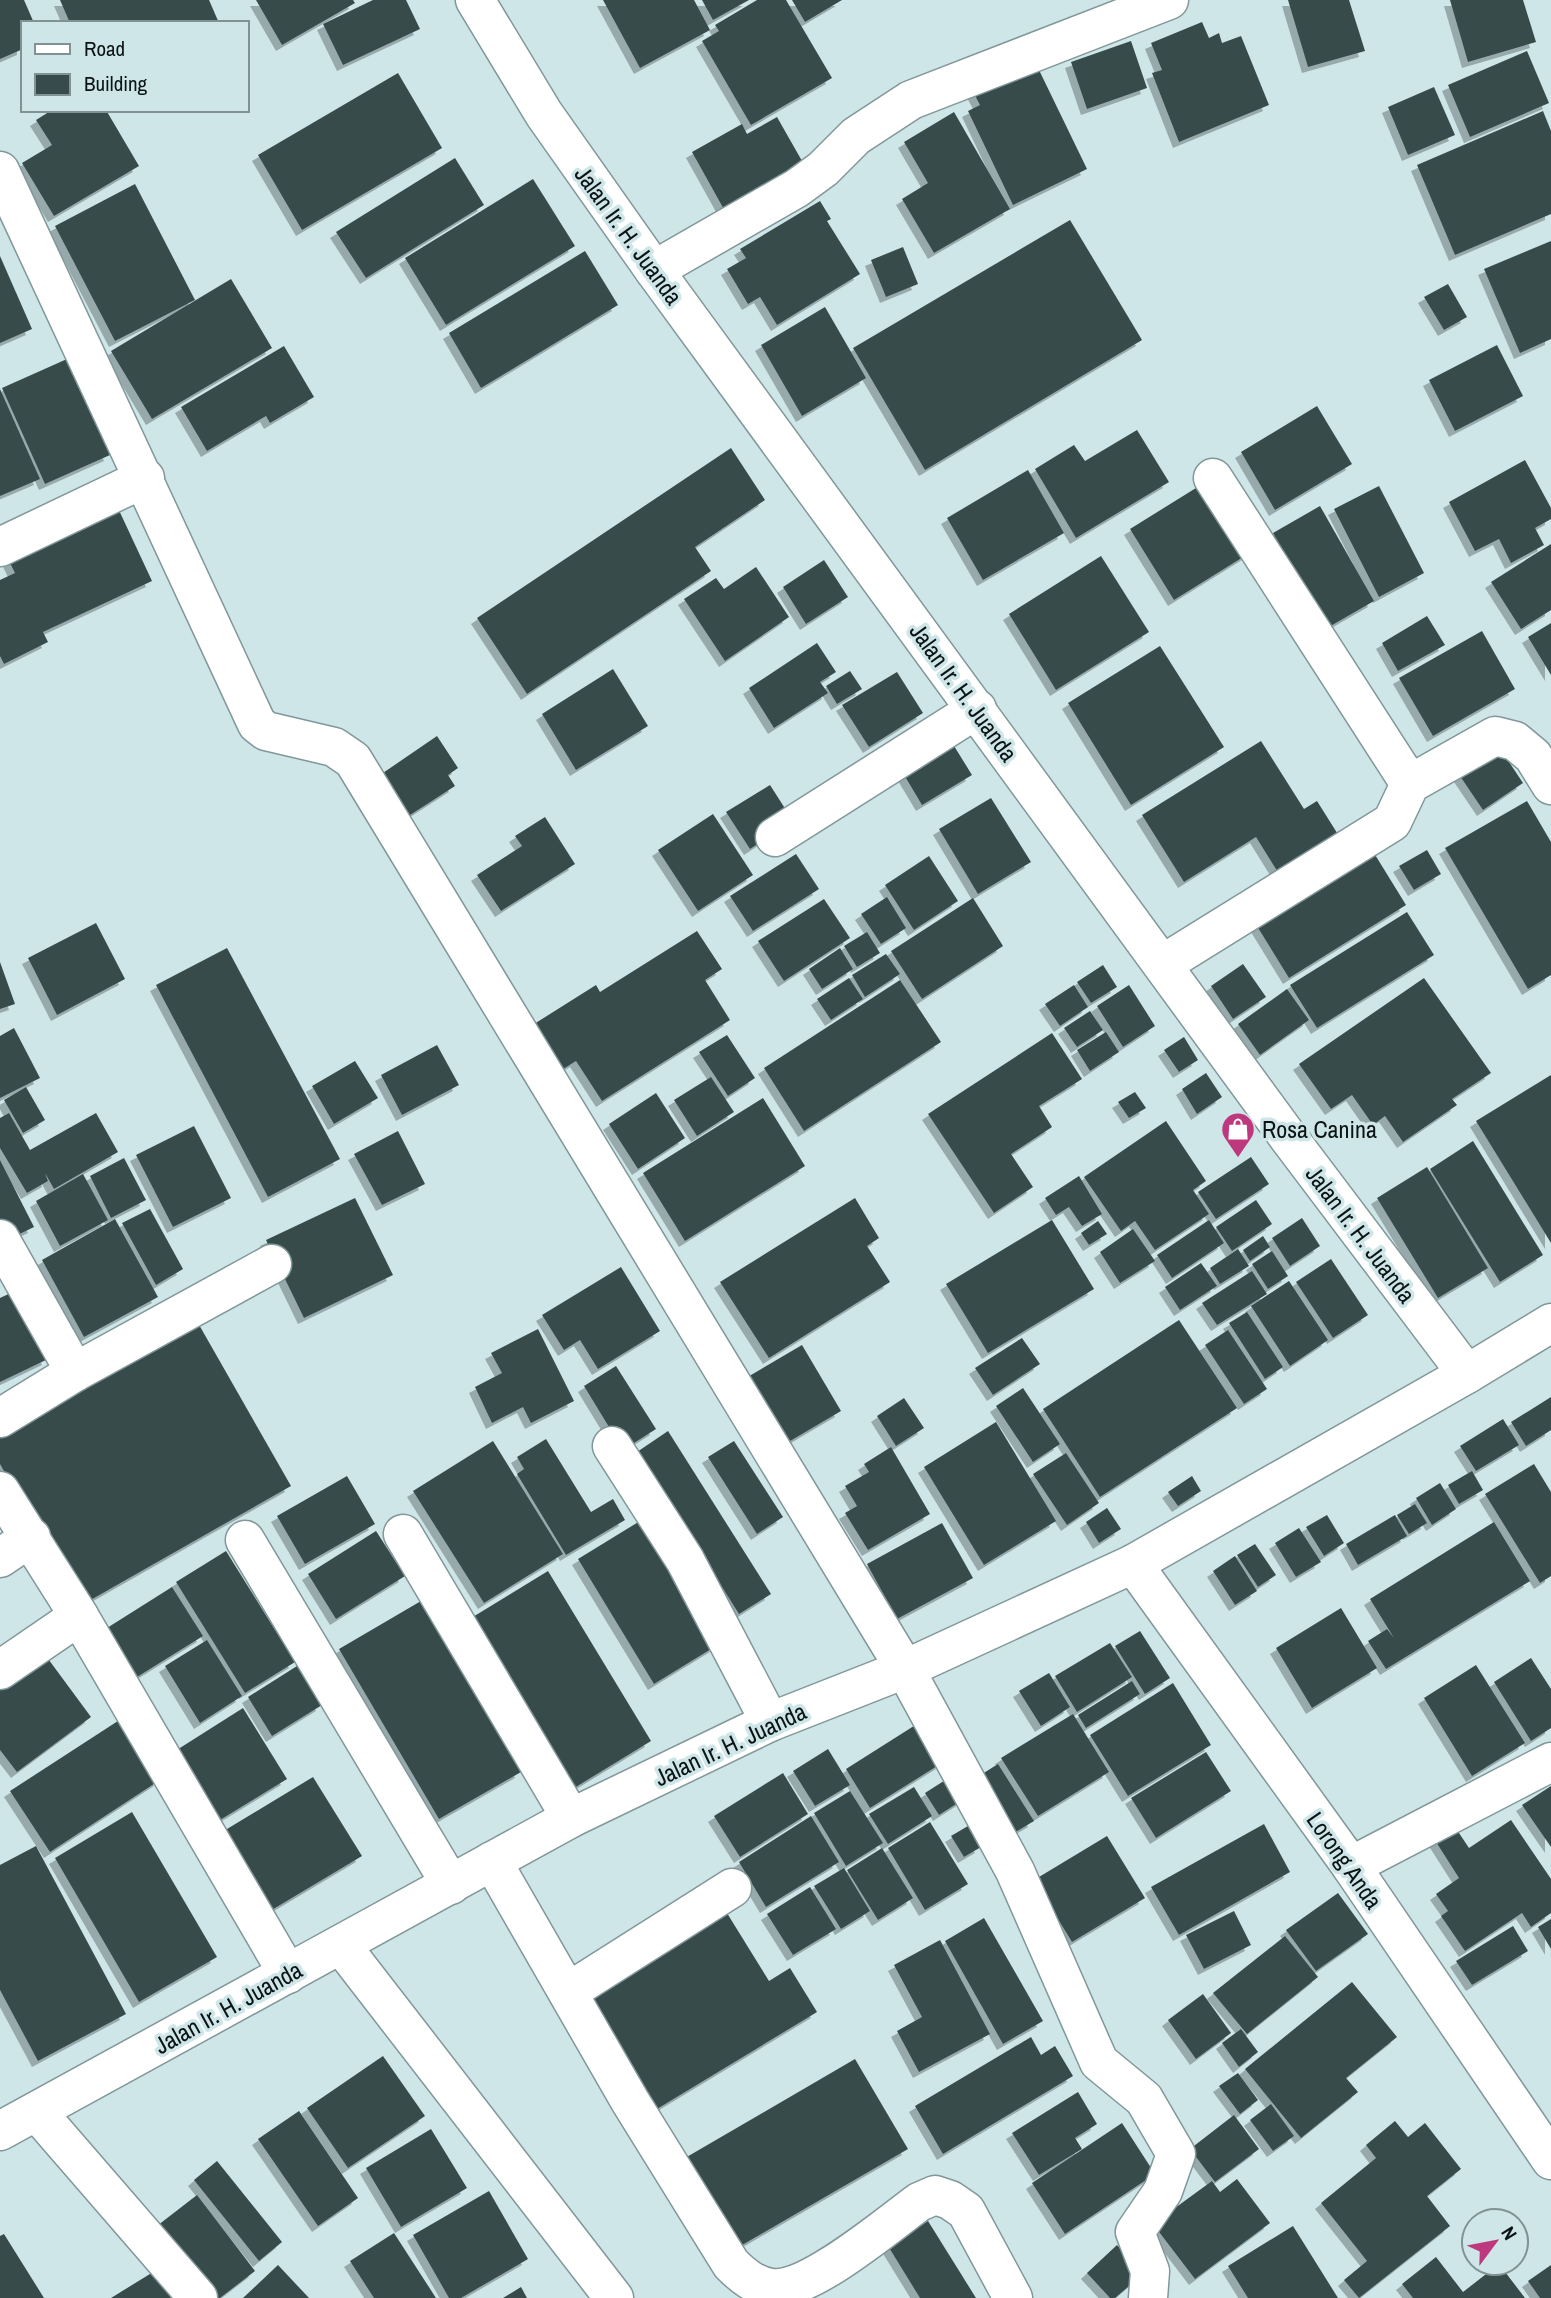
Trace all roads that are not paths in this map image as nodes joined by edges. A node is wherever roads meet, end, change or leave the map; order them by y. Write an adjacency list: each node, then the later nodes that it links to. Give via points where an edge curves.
1 (475, 0): 4 (street, Jalan Ir. H. Juanda, via 544,114)
2 (1169, 0): 4 (street, via 911,100 856,136 797,188)
3 (0, 171): 5 (street)
4 (654, 271): 8 (street, Jalan Ir. H. Juanda)
5 (145, 478): 7 (street); 27 (street, via 257,724 266,731 334,747 353,760)
6 (1213, 478): 9 (street)
7 (0, 547)
8 (977, 709): 11 (street); 12 (street, Jalan Ir. H. Juanda)
9 (1410, 783): 10 (street, via 1495,736 1515,741 1533,756); 12 (street, via 1392,822)
10 (1551, 785)
11 (775, 837)
12 (1163, 964): 17 (street, Jalan Ir. H. Juanda)
13 (0, 1239): 16 (street)
14 (272, 1264): 16 (street)
15 (1551, 1323): 17 (street, Jalan Ir. H. Juanda)
16 (75, 1372): 18 (street)
17 (1467, 1374): 25 (street, Jalan Ir. H. Juanda)
18 (0, 1418)
19 (612, 1447): 29 (street, via 685,1560)
20 (0, 1491): 22 (street)
21 (402, 1534): 31 (street)
22 (32, 1537): 24 (street); 26 (street)
23 (245, 1540): 34 (street)
24 (0, 1558)
25 (1133, 1564): 27 (street, Jalan Ir. H. Juanda); 33 (street, Lorong Anda)
26 (79, 1616): 28 (street); 37 (street)
27 (905, 1669): 29 (street, Jalan Ir. H. Juanda); 45 (street, via 1015,1871 1099,2062 1144,2099 1176,2154 1163,2191 1135,2232 1150,2271)
28 (0, 1670)
29 (770, 1722): 31 (street, Jalan Ir. H. Juanda)
30 (1551, 1762): 33 (street)
31 (571, 1818): 32 (street, Jalan Ir. H. Juanda)
32 (492, 1861): 34 (street, Jalan Ir. H. Juanda); 38 (street)
33 (1351, 1866): 41 (street, Lorong Anda)
34 (451, 1885): 36 (street, Jalan Ir. H. Juanda)
35 (732, 1888): 38 (street)
36 (341, 1945): 37 (street, Jalan Ir. H. Juanda); 43 (street)
37 (288, 1974): 39 (street, Jalan Ir. H. Juanda)
38 (568, 1992): 44 (street, via 731,2264 748,2280 774,2289 811,2279 935,2195 966,2211)
39 (37, 2112): 40 (street, Jalan Ir. H. Juanda); 42 (street)
40 (0, 2131)
41 (1551, 2160)
42 (198, 2298)
43 (614, 2298)
44 (1013, 2298)
45 (1147, 2298)

